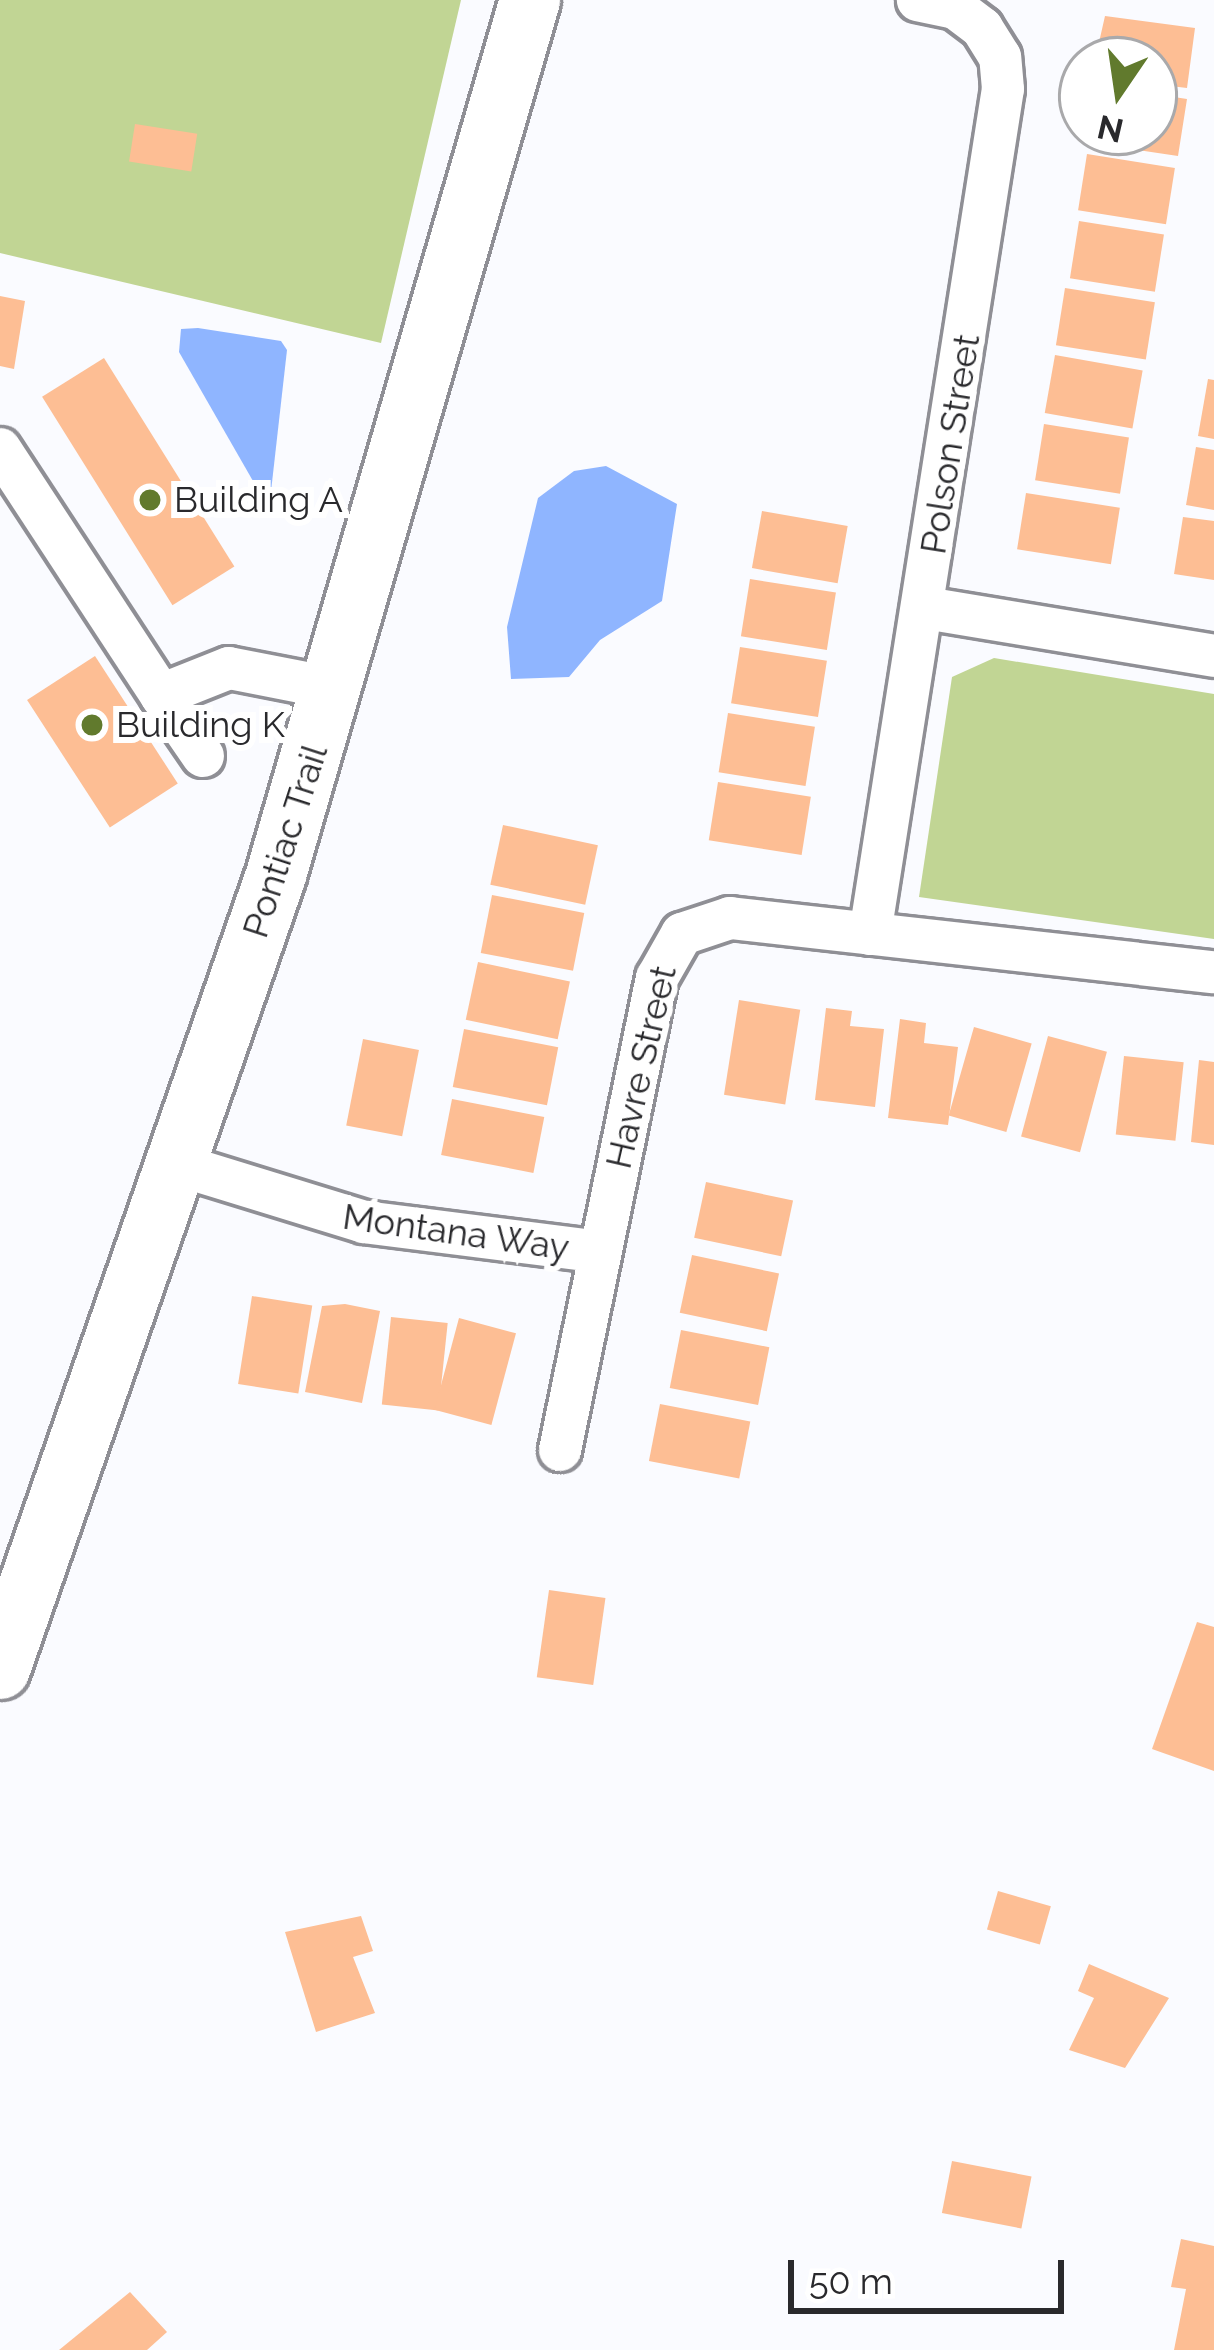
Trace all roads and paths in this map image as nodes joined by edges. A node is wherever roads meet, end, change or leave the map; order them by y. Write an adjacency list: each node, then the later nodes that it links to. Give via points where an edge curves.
1 (530, 0): 6 (main road, Pontiac Trail)
2 (918, 0): 4 (street, Polson Street, via 955,8 982,28 1000,57 1003,89)
3 (0, 449): 7 (street)
4 (925, 608): 5 (street); 9 (street, Polson Street)
5 (1214, 656)
6 (332, 688): 7 (street, via 229,668); 11 (main road, Pontiac Trail)
7 (160, 695): 8 (street)
8 (203, 756)
9 (870, 934): 10 (street, Havre Street); 12 (street, Havre Street, via 730,918 672,944)
10 (1214, 972)
11 (176, 1164): 12 (street, Montana Way, via 364,1222); 14 (main road, Pontiac Trail)
12 (600, 1252): 13 (street, Havre Street)
13 (560, 1450)
14 (0, 1670)

